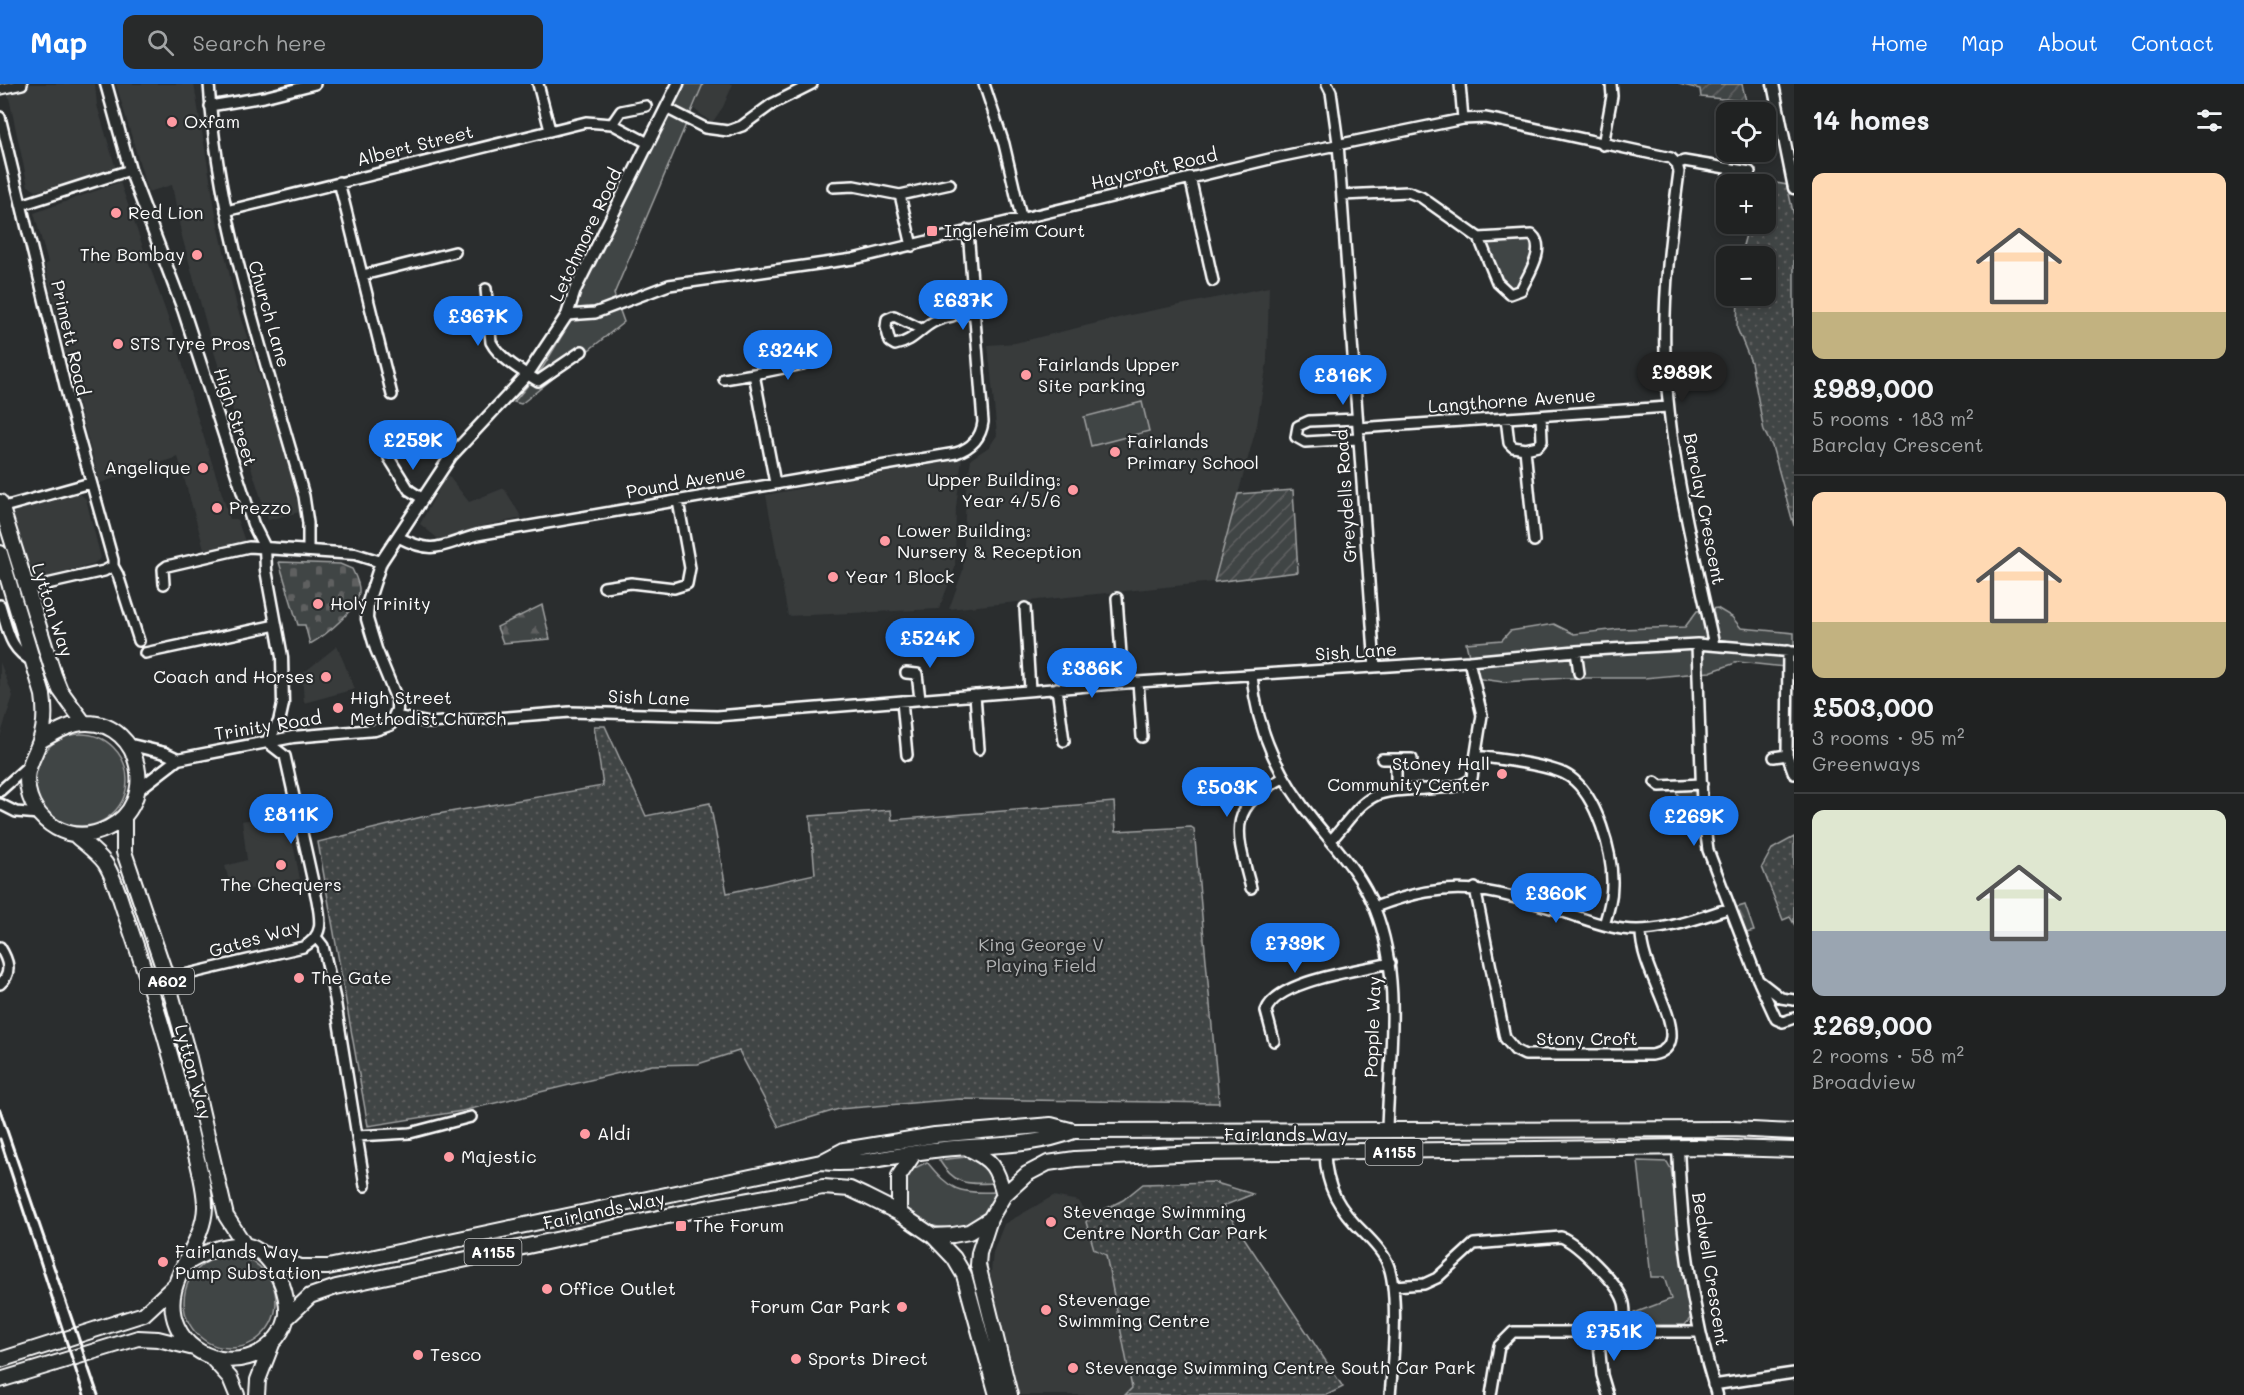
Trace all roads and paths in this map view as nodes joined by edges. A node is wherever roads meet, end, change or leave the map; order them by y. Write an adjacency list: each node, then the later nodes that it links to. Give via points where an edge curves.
1 (22, 84): 13 (street)
2 (106, 84): 25 (street, High Street)
3 (209, 84): 14 (street, Church Lane)
4 (315, 84): 14 (street)
5 (538, 84): 20 (street)
6 (678, 84): 16 (street, Letchmore Road)
7 (812, 84): 16 (street, via 728,131 705,128)
8 (984, 84): 36 (street, via 1005,144)
9 (1327, 84): 22 (street, Greydells Road)
10 (1460, 84): 18 (street)
11 (1611, 84): 23 (street)
12 (1773, 84): 31 (street)
13 (0, 89)
14 (210, 106): 35 (street, Church Lane)
15 (646, 106): 19 (street, via 621,111)
16 (666, 108): 21 (street, Letchmore Road)
17 (0, 117): 34 (street, Primett Road)
18 (1463, 119): 22 (street, Haycroft Road); 23 (street, Haycroft Road, via 1485,118)
19 (612, 124): 20 (street, Albert Street, via 586,122); 21 (street, Albert Street)
20 (550, 130): 28 (street, Albert Street)
21 (648, 143): 45 (street, Letchmore Road, via 575,290)
22 (1338, 143): 27 (street, Haycroft Road); 33 (street, Greydells Road)
23 (1603, 144): 24 (street, Haycroft Road, via 1671,158)
24 (1677, 164): 26 (street, Haycroft Road, via 1684,161); 53 (street, Barclay Crescent, via 1665,293)
25 (130, 170): 34 (street); 67 (street, High Street, via 183,309 253,524)
26 (1750, 172)
27 (1190, 177): 36 (street, Haycroft Road); 42 (street)
28 (339, 182): 35 (street, Albert Street); 41 (street)
29 (950, 183): 32 (street)
30 (833, 187): 32 (street, via 854,186)
31 (1794, 188)
32 (900, 195): 39 (street)
33 (1342, 195): 38 (street, via 1395,191 1415,194); 56 (street, Greydells Road)
34 (21, 205): 60 (street, Primett Road)
35 (226, 211): 68 (street, Church Lane, via 244,290 304,496)
36 (1021, 217): 37 (street, Haycroft Road)
37 (968, 230): 39 (street, Haycroft Road); 44 (street)
38 (1479, 238): 38 (street, via 1520,234 1535,238 1538,251 1521,290 1510,294 1500,288)
39 (912, 246): 45 (street, Haycroft Road, via 815,266 669,285 595,313)
40 (455, 252): 41 (street)
41 (363, 275): 52 (street)
42 (1213, 280)
43 (486, 289): 50 (street, via 491,342)
44 (975, 313): 46 (street, via 935,318); 61 (street, Pound Avenue, via 982,426 972,445 956,453)
45 (567, 315): 50 (street, Letchmore Road)
46 (921, 328)
47 (582, 351): 50 (street, via 538,381)
48 (803, 364): 49 (street)
49 (754, 374): 51 (street); 61 (street)
50 (527, 375): 62 (street, Letchmore Road, via 451,456)
51 (724, 379)
52 (392, 395)
53 (1668, 407): 54 (street, Langthorne Avenue); 81 (street, Barclay Crescent, via 1679,487)
54 (1541, 416): 55 (street, Langthorne Avenue); 58 (street, via 1542,441)
55 (1506, 418): 56 (street, Langthorne Avenue); 58 (street, via 1509,443)
56 (1357, 424): 57 (street, Greydells Road); 57 (street, Langthorne Avenue, via 1309,421 1295,430 1296,436 1305,442)
57 (1358, 439): 88 (street, Greydells Road)
58 (1525, 449): 66 (street)
59 (389, 458): 62 (street, via 410,490)
60 (90, 483): 64 (street); 71 (street, Primett Road)
61 (775, 483): 63 (street, Pound Avenue)
62 (423, 499): 65 (street, Letchmore Road)
63 (678, 501): 65 (street, Pound Avenue, via 477,535 437,549 423,548); 73 (street, via 690,568 687,584 674,588 631,583)
64 (2, 504): 74 (main road, Lytton Way)
65 (398, 537): 70 (street, Letchmore Road)
66 (1534, 541)
67 (265, 548): 68 (street); 72 (street, via 249,547 167,566 163,569); 78 (street, High Street)
68 (309, 550): 70 (street, via 355,554)
69 (0, 553): 86 (main road, Lytton Way)
70 (381, 562): 98 (street, Letchmore Road, via 368,602 367,619 397,700)
71 (113, 566): 74 (street); 79 (street, Primett Road)
72 (164, 584)
73 (604, 586)
74 (25, 589): 99 (main road, Lytton Way, via 60,690)
75 (1117, 598): 92 (street)
76 (0, 605): 86 (street, via 12,643 21,656)
77 (1025, 608): 94 (street)
78 (276, 625): 84 (street); 104 (street, High Street, via 284,704)
79 (139, 642)
80 (1697, 644): 81 (street, Sish Lane); 82 (street, Sish Lane); 120 (street)
81 (1714, 645): 83 (street, Sish Lane)
82 (1576, 651): 85 (street, Sish Lane); 87 (street, via 1579,670)
83 (1791, 652): 108 (street)
84 (145, 653)
85 (1469, 661): 88 (street, Sish Lane); 110 (street, via 1482,715)
86 (34, 662): 102 (main road, Lytton Way, via 44,702)
87 (1590, 665)
88 (1375, 667): 90 (street, Sish Lane)
89 (906, 673): 96 (street, via 917,674)
90 (1252, 676): 91 (street, Sish Lane); 118 (street, Popple Way, via 1263,732)
91 (1138, 682): 92 (street, Sish Lane); 101 (street)
92 (1123, 683): 93 (street, Sish Lane)
93 (1057, 688): 94 (street, Sish Lane); 103 (street)
94 (1030, 690): 95 (street, Sish Lane)
95 (975, 695): 96 (street, Sish Lane); 106 (street)
96 (920, 699): 97 (street, Sish Lane)
97 (902, 701): 98 (street, Sish Lane, via 717,716 570,712 430,723); 107 (street)
98 (395, 716): 100 (street, Trinity Road, via 386,728)
99 (84, 723): 102 (main road); 105 (main road, via 108,729)
100 (293, 736): 104 (street, Trinity Road); 109 (street)
101 (1142, 737)
102 (40, 741): 116 (main road, Lytton Way)
103 (1064, 741)
104 (267, 742): 109 (street); 112 (street, Trinity Road)
105 (128, 744): 112 (street, Trinity Road); 121 (main road, via 136,761)
106 (979, 749)
107 (907, 755)
108 (1787, 755): 111 (street); 117 (street)
109 (285, 756): 135 (street, via 321,924)
110 (1476, 756): 122 (street, via 1472,778 1464,784); 133 (street, via 1556,771 1581,786 1595,808 1610,865 1611,899)
111 (1774, 757)
112 (178, 759): 121 (street, Trinity Road)
113 (1382, 759): 114 (street)
114 (1396, 759): 115 (street); 122 (street)
115 (1412, 759)
116 (28, 766): 123 (street); 125 (main road, Lytton Way, via 30,798)
117 (1794, 774)
118 (1283, 778): 128 (street, Popple Way); 129 (street, via 1259,791 1242,811 1244,860)
119 (1655, 782): 120 (street, via 1660,786)
120 (1702, 784): 132 (street, via 1708,850)
121 (139, 789): 126 (main road, Lytton Way / A602)
122 (1396, 790): 128 (street, via 1362,804)
123 (0, 791)
124 (0, 804): 125 (street, via 16,812)
125 (39, 814): 127 (main road, Lytton Way / A602, via 54,827)
126 (124, 819): 127 (main road, via 97,833); 138 (main road, Lytton Way / A602, via 124,852)
127 (75, 835): 162 (main road, Lytton Way / A602, via 98,855 111,875 154,998 182,1100 205,1205 202,1227)
128 (1331, 840): 131 (street, Popple Way)
129 (1251, 888)
130 (1475, 888): 131 (street, via 1414,893); 133 (street); 134 (street, Stony Croft, via 1505,1038 1525,1055 1663,1052 1669,1044 1670,1029 1642,950)
131 (1375, 907): 137 (street, Popple Way)
132 (1730, 909): 134 (street, via 1672,926); 139 (street)
133 (1604, 925): 134 (street)
134 (1641, 930)
135 (316, 937): 138 (street, Gates Way, via 303,947); 148 (street, via 323,946 335,999)
136 (0, 947): 140 (street, via 8,963 8,973)
137 (1390, 963): 143 (street, via 1331,975 1275,997 1266,1011); 145 (street, Popple Way, via 1394,1013)
138 (167, 979): 160 (main road, Lytton Way / A602, via 204,1112 226,1216)
139 (1758, 980): 141 (street, via 1781,998); 142 (street, via 1776,1019 1783,1022)
140 (0, 984)
141 (1794, 1000)
142 (1794, 1018)
143 (1274, 1041)
144 (471, 1117): 148 (street, via 410,1133)
145 (1387, 1129): 146 (main road, Fairlands Way / A1155); 147 (main road, Fairlands Way / A1155)
146 (1074, 1131): 149 (main road, Fairlands Way / A1155, via 1052,1140); 154 (main road, Fairlands Way / A1155, via 1051,1125 934,1135 843,1150)
147 (1794, 1132)
148 (357, 1137): 155 (street)
149 (964, 1147): 153 (main road, Fairlands Way / A1155); 156 (main road, via 998,1170)
150 (1678, 1148): 151 (main road, Fairlands Way / A1155); 152 (main road, Fairlands Way / A1155); 167 (street, Bedwell Crescent, via 1683,1226)
151 (1794, 1150)
152 (1325, 1153): 156 (main road, Fairlands Way / A1155, via 1198,1153 1075,1159 1048,1163 1027,1174); 164 (street, via 1327,1178 1336,1200 1387,1261)
153 (913, 1155): 154 (main road, Fairlands Way / A1155, via 844,1164); 157 (main road, via 899,1176)
154 (821, 1162): 161 (main road, Fairlands Way / A1155, via 328,1267 301,1267)
155 (365, 1186)
156 (1004, 1195): 158 (main road, Fairlands Way / A1155)
157 (899, 1213): 159 (main road, Fairlands Way / A1155); 165 (main road, Fairlands Way / A1155, via 850,1189 824,1187 777,1194 336,1287 310,1296)
158 (990, 1219): 159 (main road, via 969,1232); 179 (main road, A1155, via 978,1265)
159 (933, 1236): 178 (main road, A1155, via 964,1275)
160 (244, 1244): 161 (main road); 162 (main road, via 218,1248)
161 (264, 1254): 165 (main road, via 282,1286)
162 (187, 1263): 163 (main road, Lytton Way / A602)
163 (174, 1286): 170 (main road, via 175,1320 185,1339); 172 (main road, via 144,1314)
164 (1393, 1286): 168 (street, via 1424,1284 1437,1278 1474,1244 1561,1237 1573,1243 1619,1292 1625,1303); 180 (street)
165 (286, 1319): 169 (main road)
166 (1598, 1332): 168 (street); 181 (street, via 1513,1332 1497,1351); 182 (street)
167 (1700, 1332): 168 (street); 175 (street, Bedwell Crescent)
168 (1624, 1333)
169 (273, 1342): 171 (main road, via 246,1358); 177 (main road, via 258,1380)
170 (196, 1349): 171 (main road); 174 (main road, via 138,1338)
171 (211, 1357): 176 (main road, via 230,1378)
172 (0, 1360)
173 (1794, 1373): 175 (street)
174 (0, 1380)
175 (1715, 1390)
176 (237, 1395)
177 (257, 1395)
178 (997, 1395)
179 (1010, 1395)
180 (1390, 1395)
181 (1491, 1395)
182 (1608, 1395)

